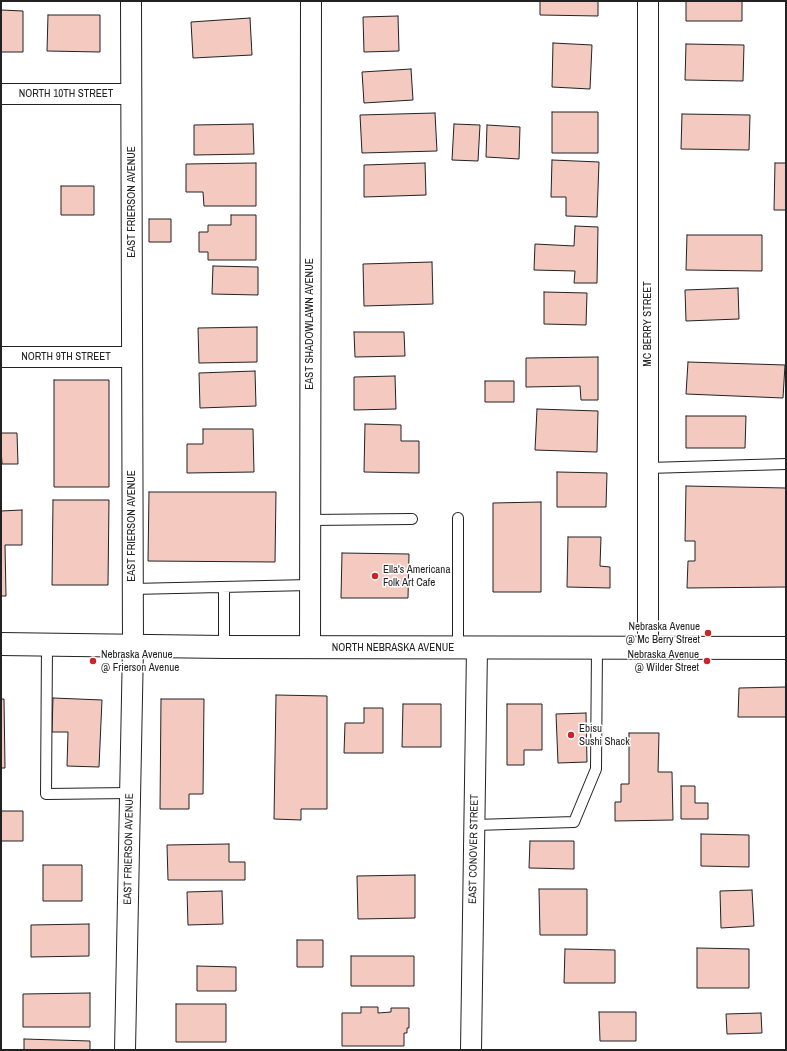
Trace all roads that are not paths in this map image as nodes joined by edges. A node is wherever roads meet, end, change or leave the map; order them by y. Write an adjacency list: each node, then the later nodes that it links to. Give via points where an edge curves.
1 (130, 1): 5 (street, EAST FRIERSON AVENUE)
2 (311, 1): 11 (street, EAST SHADOWLAWN AVENUE)
3 (648, 1): 9 (street, MC BERRY STREET)
4 (1, 94): 5 (street, NORTH 10TH STREET)
5 (131, 94): 7 (street, EAST FRIERSON AVENUE)
6 (1, 357): 7 (street, NORTH 9TH STREET)
7 (131, 357): 15 (street, EAST FRIERSON AVENUE)
8 (786, 464): 9 (lane)
9 (648, 468): 20 (street, MC BERRY STREET)
10 (458, 518): 22 (lane)
11 (310, 520): 12 (lane); 13 (street, EAST SHADOWLAWN AVENUE)
12 (412, 520)
13 (310, 585): 14 (lane); 21 (street, EAST SHADOWLAWN AVENUE)
14 (224, 587): 15 (lane); 19 (lane)
15 (132, 589): 18 (street, EAST FRIERSON AVENUE)
16 (1, 644): 17 (main road, NORTH NEBRASKA AVENUE)
17 (47, 645): 18 (main road, NORTH NEBRASKA AVENUE); 25 (lane, via 46,794)
18 (133, 647): 19 (main road, NORTH NEBRASKA AVENUE); 25 (street, EAST FRIERSON AVENUE)
19 (224, 647): 21 (main road, NORTH NEBRASKA AVENUE)
20 (648, 647): 23 (main road, NORTH NEBRASKA AVENUE); 24 (main road, NORTH NEBRASKA AVENUE)
21 (310, 648): 22 (main road, NORTH NEBRASKA AVENUE)
22 (467, 648): 23 (main road, NORTH NEBRASKA AVENUE); 26 (street, EAST CONOVER STREET)
23 (597, 648): 26 (lane, via 596,769 574,822)
24 (786, 648)
25 (130, 793): 27 (street, EAST FRIERSON AVENUE)
26 (475, 825): 28 (street, EAST CONOVER STREET)
27 (125, 1050)
28 (471, 1050)

